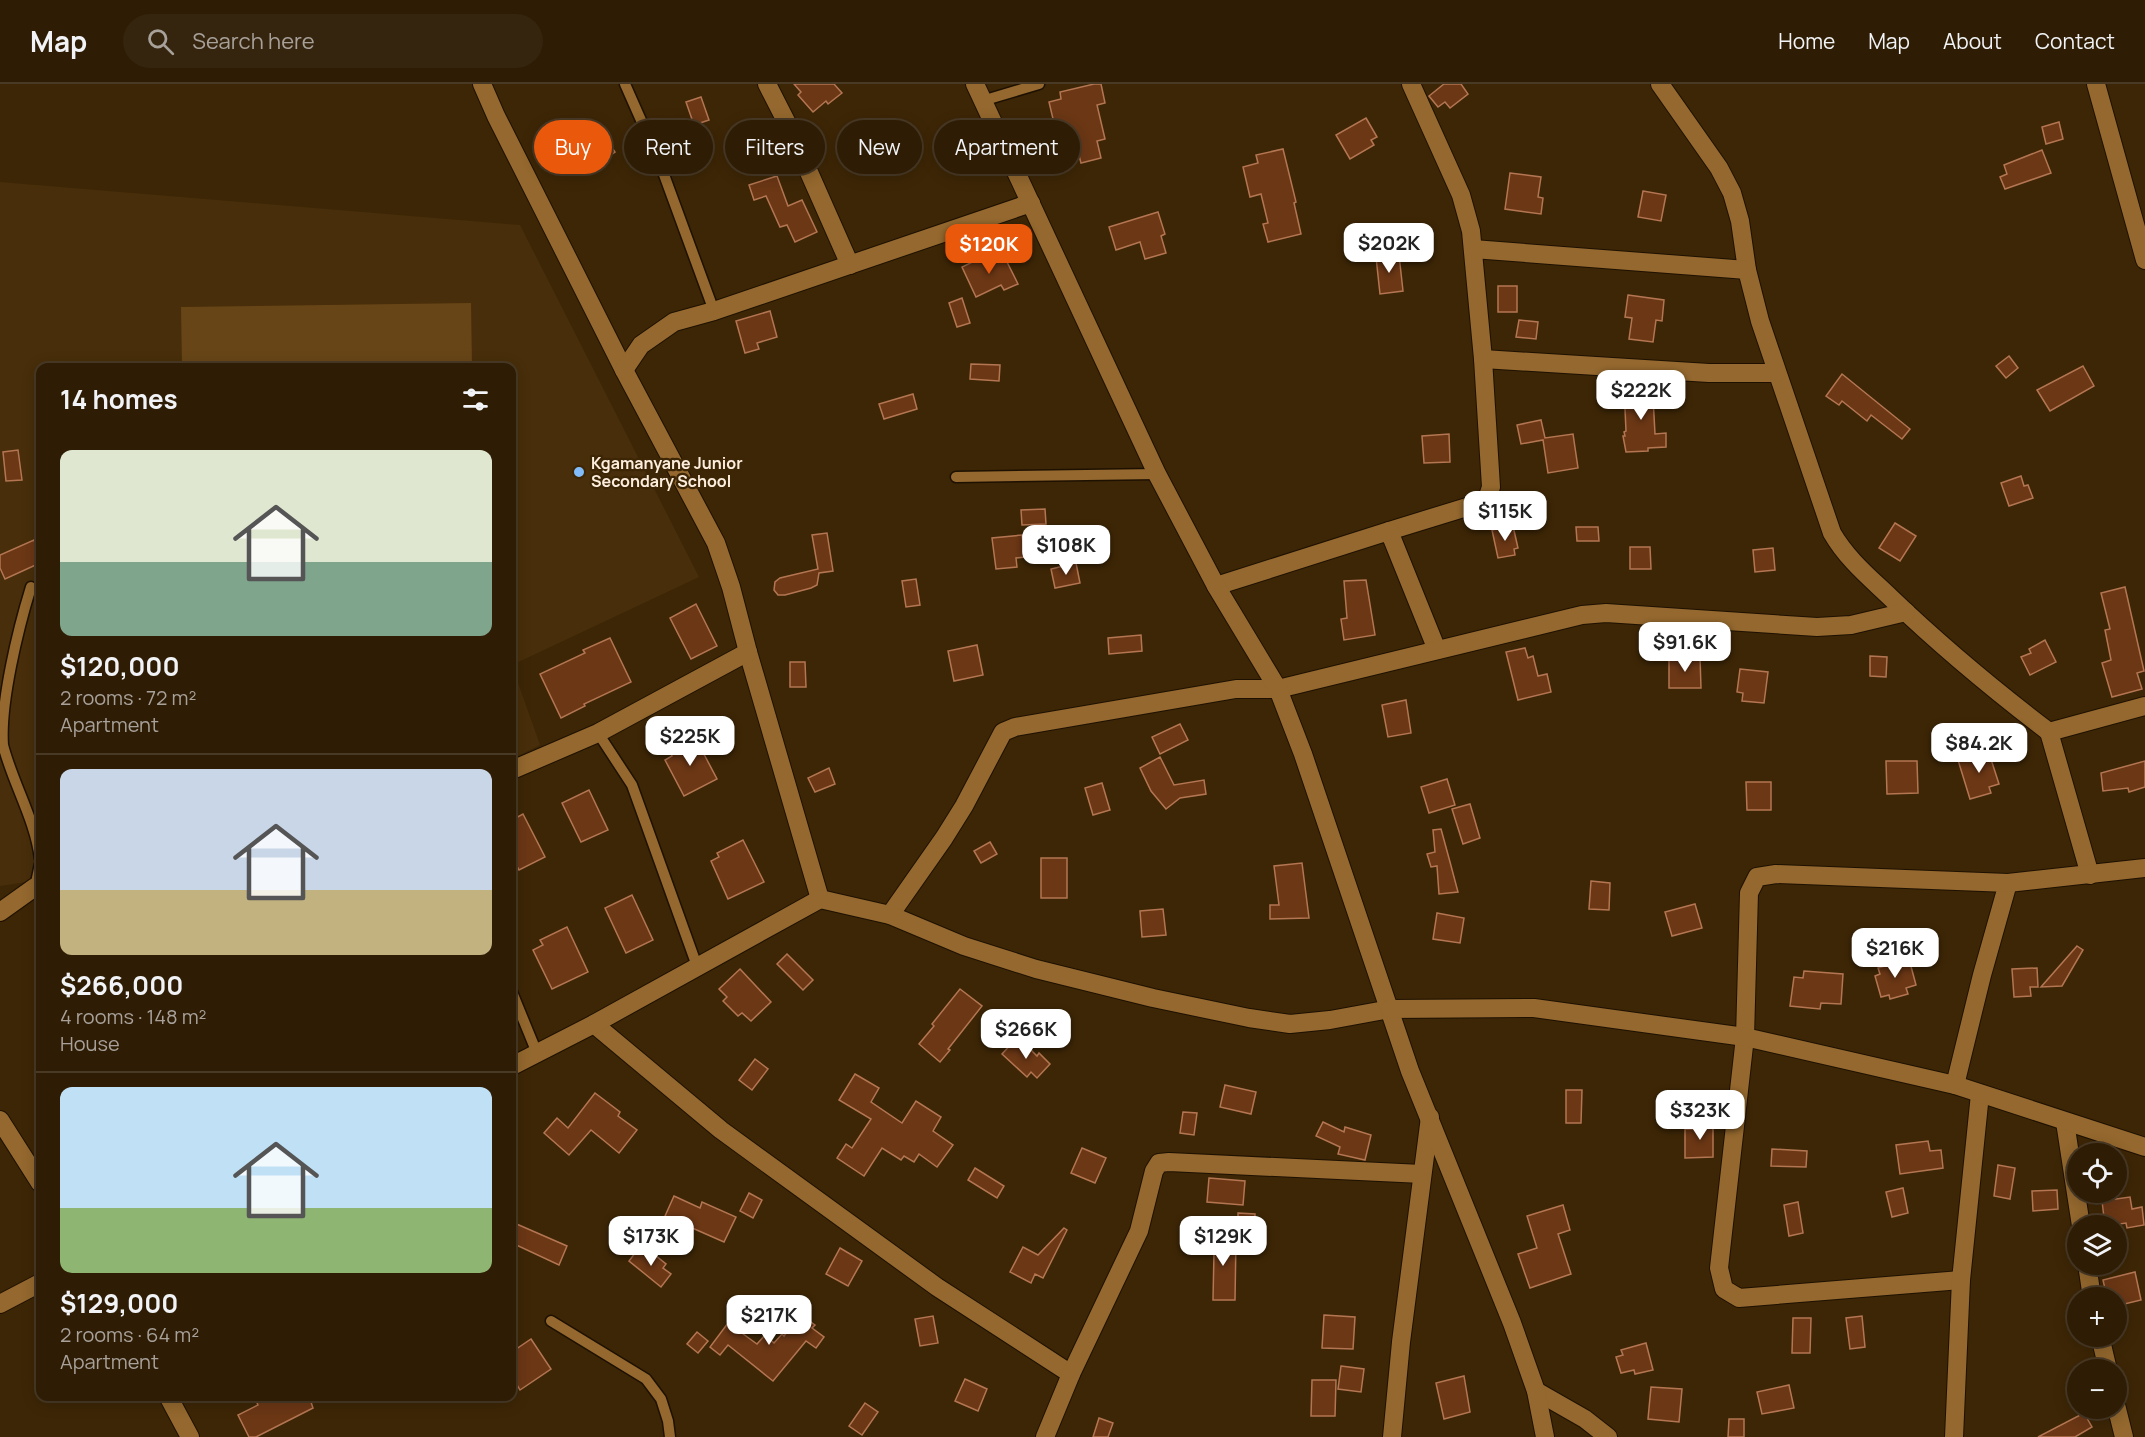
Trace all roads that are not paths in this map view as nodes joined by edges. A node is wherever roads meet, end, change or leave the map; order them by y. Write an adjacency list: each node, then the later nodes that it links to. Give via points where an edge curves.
1 (482, 84): 17 (street)
2 (625, 84): 15 (lane, via 659,161)
3 (767, 84): 13 (street)
4 (975, 84): 9 (street)
5 (1039, 84): 9 (lane)
6 (1412, 84): 11 (street, via 1461,195)
7 (1660, 84): 14 (street, via 1732,193)
8 (2096, 84): 12 (street)
9 (982, 101): 10 (street)
10 (1031, 203): 13 (street); 19 (street)
11 (1473, 249): 14 (street); 16 (street)
12 (2145, 260)
13 (850, 265): 15 (street)
14 (1747, 270): 18 (street)
15 (714, 312): 17 (street, via 674,322 641,345)
16 (1483, 359): 18 (street, via 1709,373); 21 (street, via 1491,487 1488,496 1480,503)
17 (624, 370): 26 (street, via 716,543)
18 (1777, 373): 24 (street, via 1832,533 1843,552)
19 (1157, 474): 20 (lane); 22 (street)
20 (956, 477)
21 (1389, 531): 22 (street); 25 (street)
22 (1216, 585): 27 (street)
23 (31, 587): 32 (lane, via 0,698 2,743)
24 (1906, 612): 25 (street, via 1851,625 1816,627 1606,613 1582,615); 29 (street, via 1981,679)
25 (1437, 650): 27 (street)
26 (748, 652): 30 (street); 37 (street)
27 (1278, 689): 39 (street, via 1236,689 1003,732 964,806); 42 (street, via 1304,754)
28 (2145, 706): 29 (street)
29 (2049, 732): 34 (street)
30 (598, 733): 31 (street); 40 (lane, via 632,785)
31 (516, 768)
32 (36, 834)
33 (2145, 868): 34 (street)
34 (2090, 875): 35 (street)
35 (2008, 883): 44 (street, via 1776,874 1757,877 1749,893); 47 (street)
36 (36, 888): 38 (street)
37 (820, 899): 39 (street); 40 (street)
38 (0, 912)
39 (890, 915): 42 (street, via 964,946 1036,969 1249,1018 1290,1024)
40 (697, 966): 43 (street)
41 (516, 1002): 45 (lane)
42 (1389, 1009): 44 (street, via 1534,1008); 49 (street)
43 (594, 1024): 45 (street); 60 (street, via 721,1130 937,1287)
44 (1745, 1037): 47 (street); 56 (street, via 1719,1268 1724,1289 1739,1298)
45 (537, 1053): 46 (street)
46 (516, 1064)
47 (1955, 1085): 48 (street)
48 (1980, 1094): 51 (street); 56 (street)
49 (1430, 1117): 53 (street); 61 (street)
50 (0, 1120): 54 (street)
51 (2065, 1122): 52 (street); 55 (street)
52 (2145, 1147)
53 (1422, 1174): 60 (street, via 1159,1163 1139,1231); 67 (street)
54 (36, 1177)
55 (2079, 1215)
56 (1961, 1280): 70 (street)
57 (36, 1285): 58 (street)
58 (0, 1304)
59 (551, 1321): 65 (lane, via 646,1379 661,1400)
60 (1071, 1374): 66 (street)
61 (1536, 1391): 68 (street); 69 (street)
62 (171, 1401): 64 (street)
63 (2120, 1419): 71 (street)
64 (190, 1437)
65 (670, 1437)
66 (1045, 1437)
67 (1392, 1437)
68 (1545, 1437)
69 (1608, 1437)
70 (1954, 1437)
71 (2124, 1437)

